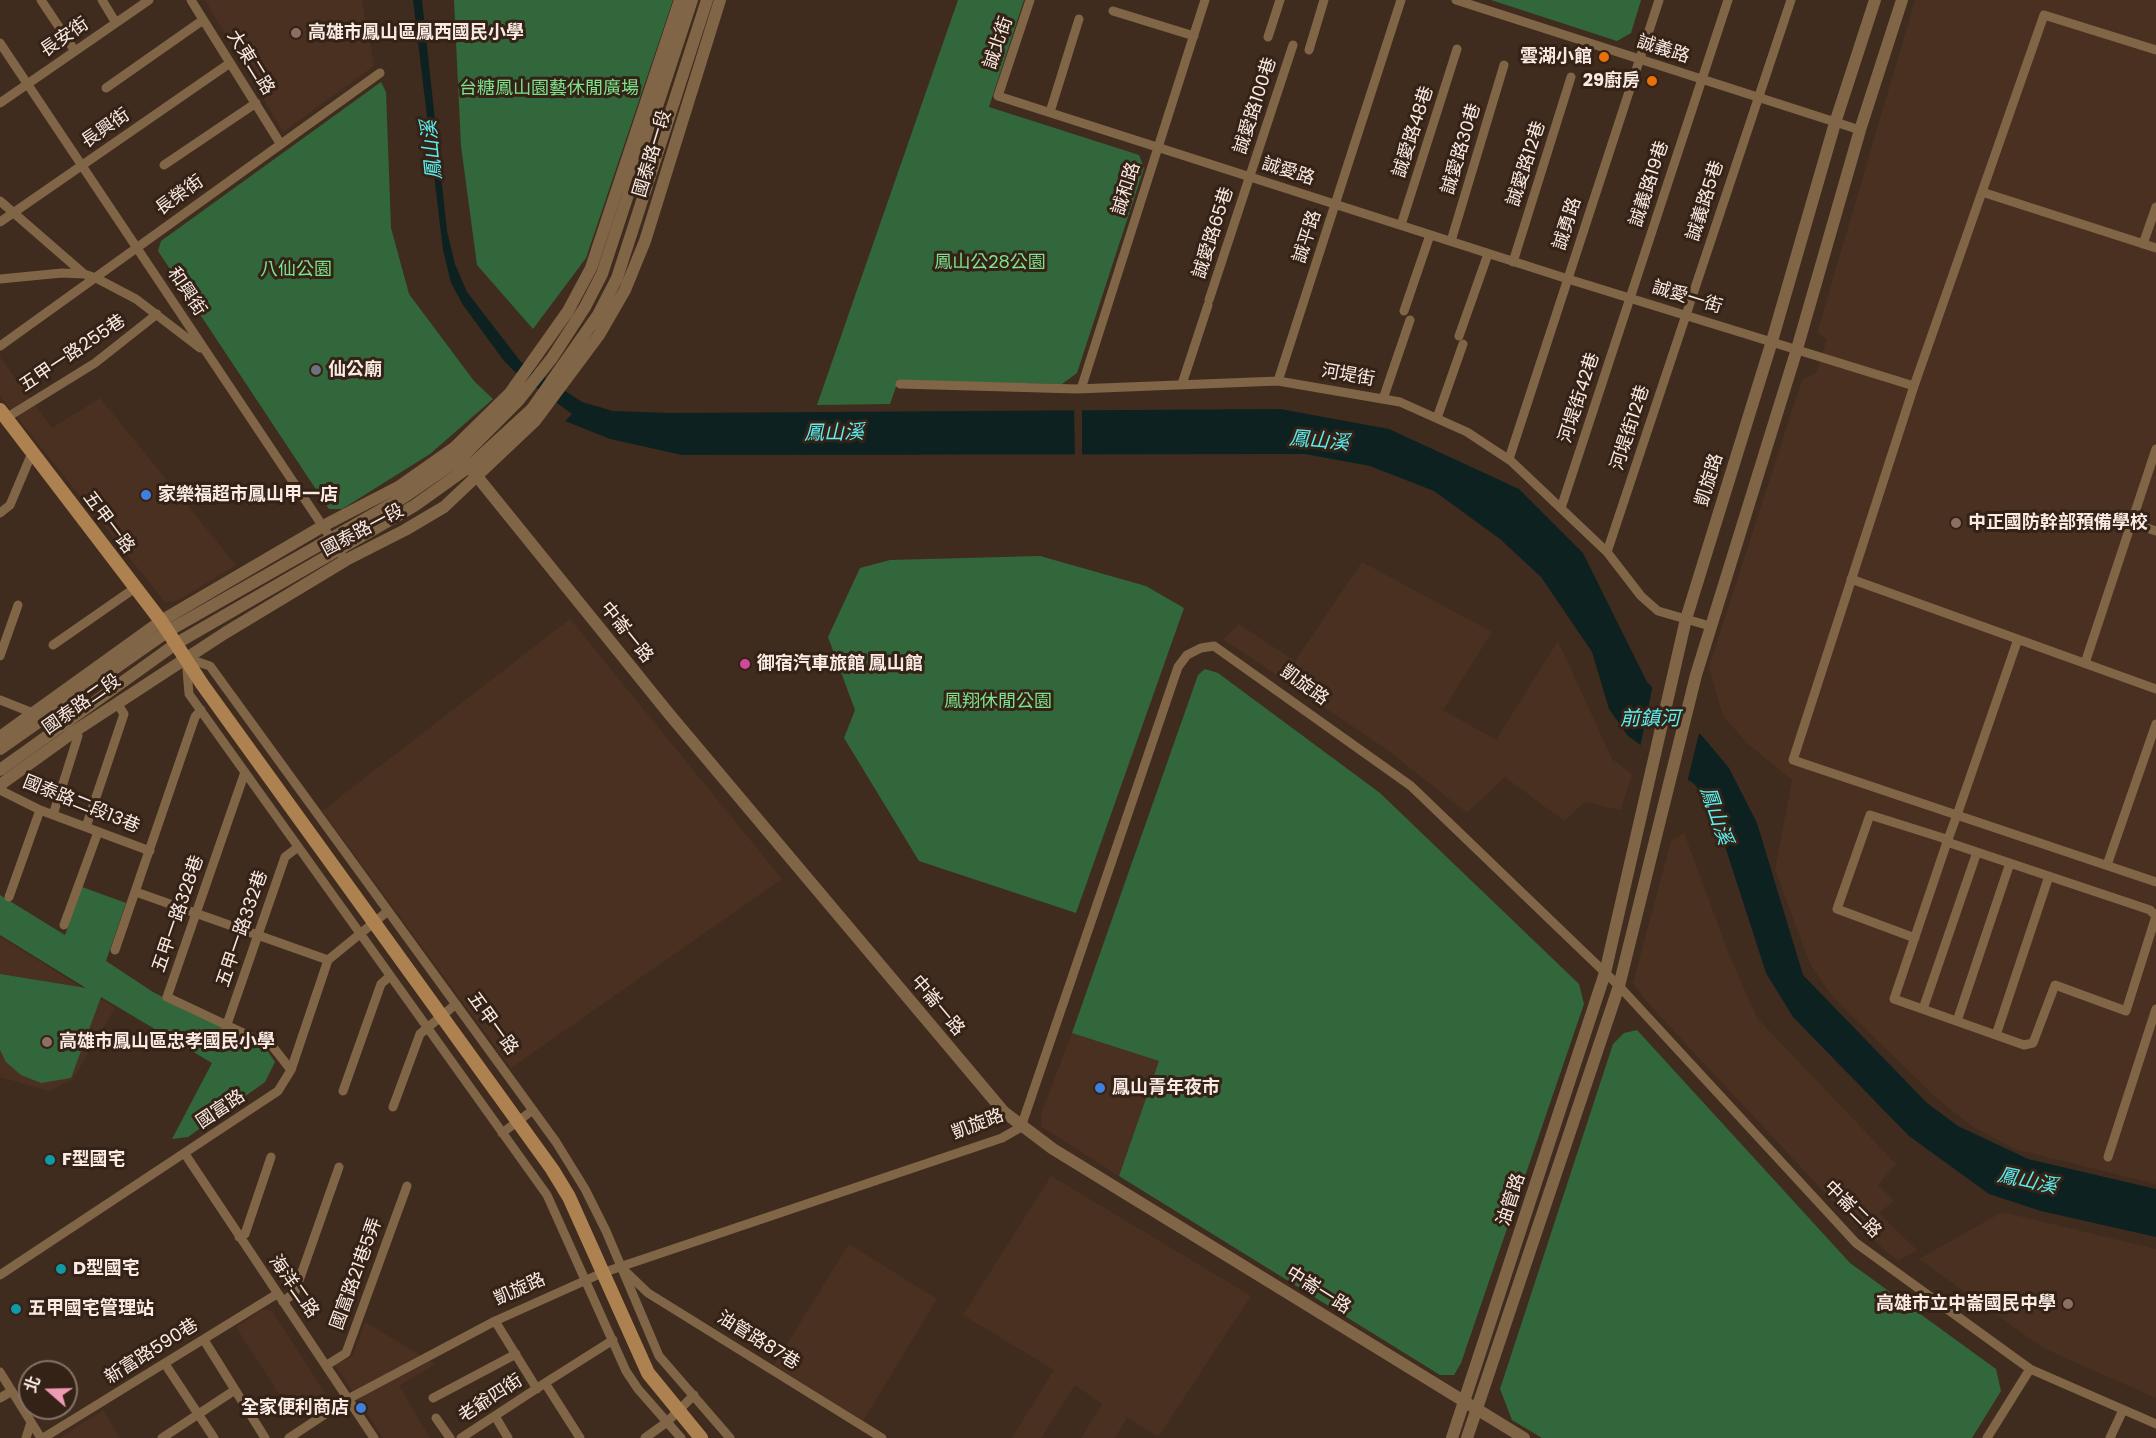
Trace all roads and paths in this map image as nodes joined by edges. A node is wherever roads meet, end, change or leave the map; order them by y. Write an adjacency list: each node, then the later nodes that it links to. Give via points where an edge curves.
1 (41, 0): 31 (street)
2 (102, 0): 23 (street)
3 (149, 0): 23 (street, 長安街)
4 (191, 0): 22 (street, 大東二路)
5 (680, 0): 78 (street, 國泰路一段, via 591,268)
6 (692, 0): 78 (street, 國泰路一段, via 602,274 585,307)
7 (707, 0): 80 (street, 國泰路一段, via 617,278)
8 (720, 0): 80 (street, 國泰路一段, via 625,291 600,335)
9 (1030, 0): 40 (street, 誠北街)
10 (1205, 0): 24 (street, 誠和路)
11 (1280, 0): 25 (street)
12 (1324, 0): 29 (street)
13 (1401, 0): 54 (street, 誠平路)
14 (1456, 0): 32 (street, 誠義路)
15 (1659, 0): 32 (street, 誠勇路)
16 (1728, 0): 37 (street, 誠義路19巷)
17 (1791, 0): 41 (street, 誠義路5巷)
18 (1875, 0): 45 (street, 凱旋路)
19 (1902, 0): 46 (street)
20 (1113, 11): 24 (street)
21 (1079, 19): 44 (street)
22 (203, 20): 33 (street, 大東二路); 39 (street)
23 (116, 23): 31 (street, 長安街)
24 (1194, 36): 48 (street, 誠和路)
25 (1268, 37)
26 (0, 43): 38 (street, 和興街)
27 (1293, 45): 51 (street, 誠愛路100巷)
28 (1457, 49): 58 (street, 誠愛路48巷)
29 (1309, 50)
30 (2156, 50): 52 (street, via 2044,15)
31 (75, 51): 38 (street, 長安街)
32 (1639, 60): 37 (street, 誠義路); 69 (street, 誠勇路)
33 (230, 63): 42 (street, 大東二路); 50 (street, 長興街)
34 (1504, 65): 60 (street, 誠愛路30巷)
35 (380, 73): 47 (street, 長榮街)
36 (1571, 77): 65 (street, 誠愛路12巷)
37 (1701, 80): 41 (street, 誠義路); 70 (street, 誠義路19巷)
38 (28, 84): 43 (street, 長安街); 50 (street, 和興街)
39 (106, 88)
40 (998, 96): 44 (street, 誠愛路)
41 (1758, 98): 45 (street, 誠義路); 73 (street, 誠義路5巷)
42 (256, 103): 47 (street, 大東二路); 49 (street)
43 (0, 104)
44 (1050, 112): 48 (street, 誠愛路)
45 (1835, 123): 46 (street, 誠義路); 75 (street, 凱旋路)
46 (1860, 130): 77 (street)
47 (280, 143): 62 (street, 長榮街)
48 (1158, 147): 51 (street, 誠愛路); 85 (street, 誠和路)
49 (164, 165)
50 (82, 166): 56 (street, 長興街); 62 (street, 和興街)
51 (1250, 177): 54 (street, 誠愛路); 83 (street, 誠愛路65巷)
52 (1982, 192): 61 (street); 84 (street)
53 (0, 201): 56 (street)
54 (1336, 204): 58 (street, 誠愛路); 81 (street, 誠平路)
55 (2156, 207): 61 (street)
56 (14, 213): 57 (street, 長興街); 66 (street)
57 (0, 222)
58 (1401, 225): 59 (street, 誠愛路)
59 (1430, 235): 60 (street, 誠愛路); 71 (street)
60 (1451, 241): 64 (street, 誠愛路)
61 (2144, 244): 63 (street)
62 (137, 248): 67 (street, 長榮街); 79 (street, 和興街)
63 (2156, 248)
64 (1488, 254): 65 (street, 誠愛路); 89 (street)
65 (1513, 262): 69 (street, 誠愛路)
66 (84, 274): 67 (street); 68 (street, via 33,274)
67 (96, 278): 72 (street); 76 (street, 長榮街)
68 (0, 279)
69 (1568, 279): 70 (street, 誠愛一街); 93 (street, 誠勇路)
70 (1630, 298): 73 (street, 誠愛一街); 95 (street, 河堤街42巷)
71 (1404, 311)
72 (157, 314): 79 (street); 88 (street, 五甲一路255巷, via 95,363)
73 (1686, 315): 75 (street, 誠愛一街); 101 (street, 河堤街12巷)
74 (1410, 320): 86 (street)
75 (1772, 341): 77 (street, 誠愛一街); 106 (street, 凱旋路)
76 (0, 346)
77 (1797, 349): 84 (street, 誠愛一街); 108 (street)
78 (546, 356): 92 (street, 國泰路一段)
79 (213, 361): 99 (street, 和興街)
80 (566, 372): 87 (street)
81 (1278, 381): 83 (street, 河堤街); 86 (street, 河堤街)
82 (900, 384): 85 (street, 河堤街)
83 (1182, 384): 85 (street, 河堤街)
84 (1914, 386): 103 (street)
85 (1081, 388)
86 (1383, 399): 89 (street, 河堤街)
87 (536, 412): 92 (street, 國泰路一段); 94 (street, 國泰路一段)
88 (3, 414): 91 (main road, 五甲一路)
89 (1437, 418): 93 (street, 河堤街)
90 (2156, 449): 97 (street)
91 (32, 453): 96 (street, via 10,505); 104 (main road, 五甲一路)
92 (462, 457): 94 (street, 中崙一路); 99 (street, 國泰路一段, via 375,514); 100 (street, 國泰路一段, via 383,526)
93 (1509, 459): 95 (street, 河堤街)
94 (478, 477): 102 (street, 國泰路一段, via 444,507); 169 (street, 中崙一路, via 677,724 1004,1112)
95 (1561, 508): 101 (street, 河堤街)
96 (0, 513)
97 (2132, 523): 98 (street); 114 (street)
98 (2156, 531)
99 (327, 532): 100 (street, 和興街); 107 (street, 國泰路一段)
100 (338, 549): 102 (street, 和興街); 110 (street, 國泰路一段)
101 (1607, 552): 106 (street, 河堤街, via 1641,596 1658,610)
102 (346, 560): 113 (street, 國泰路一段)
103 (1851, 579): 109 (street); 131 (street, via 1793,760)
104 (135, 588): 107 (main road, 五甲一路); 111 (street)
105 (18, 605): 112 (street)
106 (1686, 619): 108 (street, 河堤街); 153 (street, 凱旋路)
107 (164, 626): 110 (main road, 五甲一路); 119 (street, 國泰路二段)
108 (1710, 626): 155 (street)
109 (2018, 639): 114 (street); 131 (street)
110 (177, 643): 113 (main road, 五甲一路); 120 (street, 國泰路二段)
111 (53, 645)
112 (0, 656)
113 (186, 658): 117 (street, 國泰路二段); 118 (street, 五甲一路, via 187,685); 144 (street, 五甲一路, via 210,666); 146 (main road, 五甲一路)
114 (2085, 663): 115 (street)
115 (2156, 689)
116 (0, 700): 119 (street)
117 (117, 703): 122 (street, 國泰路二段); 132 (street, via 124,714)
118 (201, 711): 126 (street, 五甲一路); 136 (street, via 195,717)
119 (39, 715): 120 (street); 123 (street, 國泰路二段); 124 (street, 國泰路二段)
120 (63, 724): 122 (street); 125 (street, 國泰路二段)
121 (2156, 724): 139 (street)
122 (75, 731): 127 (street, 國泰路二段); 130 (street, via 78,736)
123 (0, 737)
124 (0, 749)
125 (0, 770)
126 (245, 772): 135 (street, 五甲一路); 145 (street, 五甲一路328巷)
127 (0, 785)
128 (0, 790): 129 (street, 國泰路二段13巷)
129 (40, 810): 130 (street, 國泰路二段13巷); 143 (street)
130 (53, 815): 132 (street, 國泰路二段13巷)
131 (1957, 815): 134 (street); 139 (street)
132 (86, 827): 133 (street, 國泰路二段13巷)
133 (98, 832): 136 (street, 國泰路二段13巷); 147 (street)
134 (1947, 842): 137 (street); 150 (street); 150 (street, via 1870,815 1837,909)
135 (298, 847): 148 (street, 五甲一路); 149 (street, 五甲一路332巷, via 285,857)
136 (150, 850): 142 (street)
137 (1977, 852): 138 (street); 157 (street)
138 (2010, 863): 140 (street); 160 (street)
139 (2107, 865): 141 (street)
140 (2049, 876): 163 (street); 163 (street, via 2150,910 2156,916 2126,1011 2055,985 2032,1043 2024,1045)
141 (2156, 882)
142 (136, 892): 145 (street); 151 (street)
143 (9, 897)
144 (388, 911): 146 (street); 156 (street, 五甲一路)
145 (197, 914): 149 (street); 161 (street, 五甲一路328巷, via 167,997)
146 (373, 923): 148 (street); 159 (main road, 五甲一路)
147 (64, 925)
148 (360, 933): 152 (street); 154 (street, 五甲一路)
149 (257, 935): 152 (street); 161 (street, 五甲一路332巷)
150 (1915, 938): 157 (street, via 1894,999)
151 (115, 950)
152 (328, 960): 164 (street, 國富路)
153 (1605, 973): 155 (street, 中崙二路); 169 (street, 凱旋路, via 1411,786 1229,655 1214,646 1201,648 1187,655 1178,667); 197 (street, 油管路)
154 (390, 975): 162 (street, 五甲一路); 165 (street, via 381,984)
155 (1619, 987): 188 (street, 中崙二路, via 1856,1242); 198 (street, 油管路)
156 (456, 1004): 159 (street); 167 (street, 五甲一路)
157 (1923, 1009): 160 (street)
158 (2156, 1009): 173 (street)
159 (441, 1016): 162 (street); 168 (main road, 五甲一路)
160 (1957, 1021): 163 (street)
161 (226, 1027): 164 (street, 五甲一路328巷, via 273,1047)
162 (428, 1028): 166 (street, via 420,1034); 170 (street, 五甲一路)
163 (1996, 1035)
164 (291, 1070): 171 (street, 國富路, via 278,1091)
165 (343, 1091)
166 (393, 1107)
167 (533, 1110): 168 (street); 177 (street, 五甲一路, via 585,1189)
168 (518, 1122): 170 (street); 178 (main road, 五甲一路, via 569,1197)
169 (1021, 1127): 177 (street, 凱旋路, via 1002,1138); 197 (street, 中崙一路)
170 (502, 1133): 180 (street, 五甲一路, via 548,1195)
171 (185, 1154): 176 (street, 海洋二路); 179 (street, 國富路)
172 (272, 1156): 176 (street, via 245,1234)
173 (2108, 1157)
174 (339, 1167): 181 (street, via 295,1292)
175 (407, 1186): 187 (street, 國富路21巷5弄, via 346,1353)
176 (239, 1237): 181 (street, 海洋二路)
177 (620, 1267): 178 (street, 凱旋路); 193 (street, 五甲一路, via 659,1356); 222 (street, 油管路87巷, via 648,1293)
178 (602, 1273): 180 (street, 凱旋路); 200 (main road, 五甲一路, via 648,1373)
179 (0, 1275)
180 (587, 1280): 182 (street, 凱旋路); 184 (street, 五甲一路)
181 (280, 1298): 183 (street, 新富路590巷); 187 (street, 海洋二路)
182 (495, 1321): 185 (street); 196 (street, 凱旋路)
183 (204, 1340): 186 (street, 新富路590巷); 191 (street)
184 (613, 1340): 190 (street); 205 (street, 五甲一路, via 632,1380)
185 (516, 1354): 190 (street); 195 (street)
186 (165, 1364): 201 (street); 208 (street, 新富路590巷)
187 (327, 1365): 196 (street, 海洋二路)
188 (2030, 1370): 199 (street, 中崙二路); 226 (street)
189 (0, 1372): 192 (street)
190 (541, 1386): 202 (street, 老爺四街); 217 (street, 老爺四街)
191 (235, 1390): 201 (street); 211 (street)
192 (12, 1391): 194 (street); 204 (street)
193 (694, 1395): 200 (street); 221 (street, 五甲一路)
194 (0, 1398)
195 (433, 1398)
196 (348, 1399): 212 (street, 凱旋路); 213 (street, 海洋二路)
197 (1464, 1402): 198 (street, 中崙一路); 223 (street, 油管路)
198 (1477, 1409): 224 (street, 油管路); 225 (street, 中崙一路)
199 (2123, 1410): 206 (street, 中崙二路); 227 (street)
200 (678, 1411): 205 (street); 220 (main road, 五甲一路)
201 (198, 1414): 209 (street); 210 (street)
202 (495, 1416): 215 (street, 老爺四街); 216 (street)
203 (436, 1418): 214 (street)
204 (32, 1422): 207 (street); 208 (street)
205 (667, 1422): 218 (street); 219 (street, 五甲一路)
206 (2156, 1424)
207 (26, 1438)
208 (42, 1438)
209 (162, 1438)
210 (214, 1438)
211 (265, 1438)
212 (289, 1438)
213 (374, 1438)
214 (450, 1438)
215 (461, 1438)
216 (508, 1438)
217 (580, 1438)
218 (645, 1438)
219 (681, 1438)
220 (701, 1438)
221 (730, 1438)
222 (882, 1438)
223 (1452, 1438)
224 (1467, 1438)
225 (1524, 1438)
226 (1987, 1438)
227 (2110, 1438)

